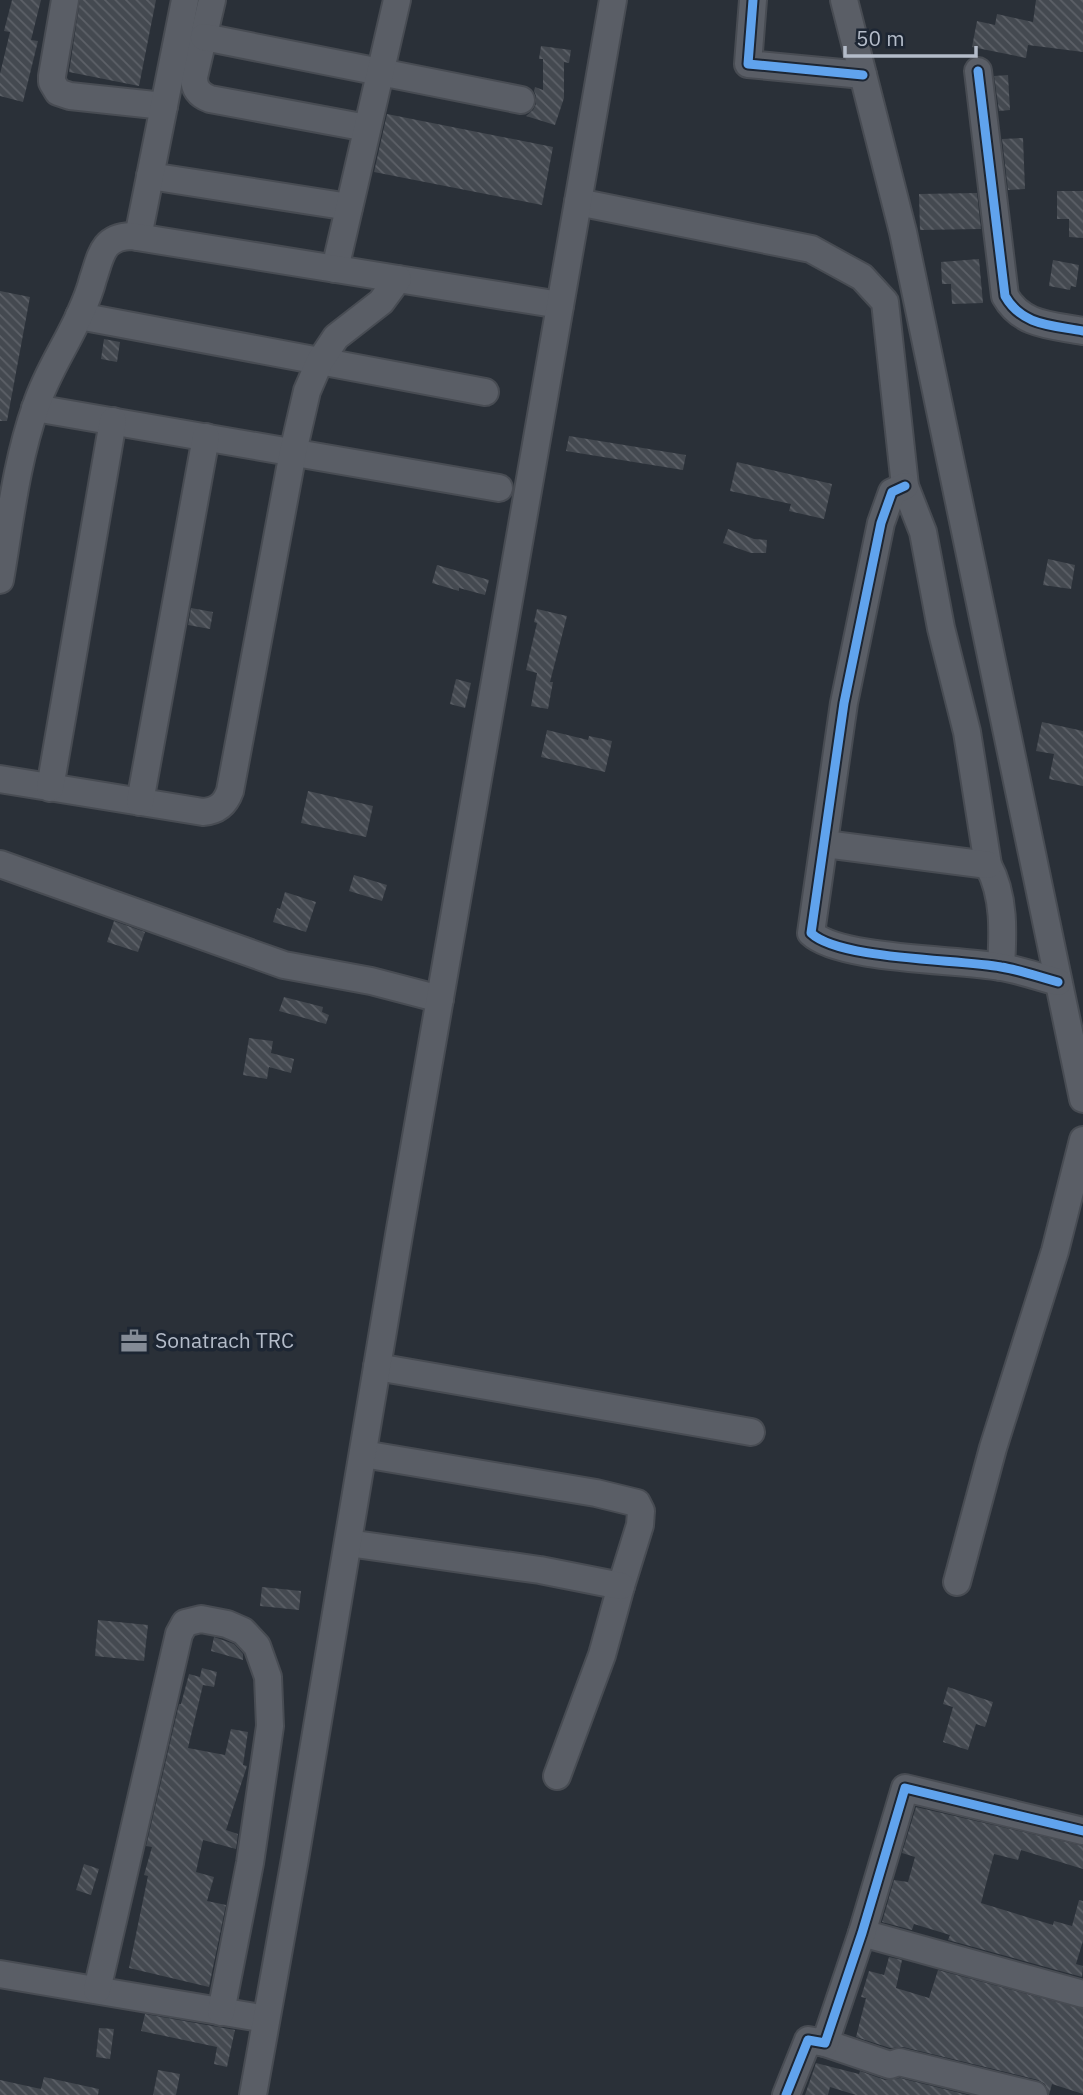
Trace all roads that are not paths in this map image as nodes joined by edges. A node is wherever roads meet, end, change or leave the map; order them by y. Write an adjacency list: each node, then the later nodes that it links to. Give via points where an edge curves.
1 (65, 0): 13 (street, via 52,76 58,92)
2 (185, 0): 13 (street)
3 (212, 0): 8 (street)
4 (397, 0): 10 (street)
5 (613, 0): 16 (street)
6 (753, 0): 11 (street, via 748,64)
7 (844, 0): 11 (street)
8 (204, 37): 10 (street); 14 (street, via 194,83 204,97)
9 (978, 71): 23 (street, via 1005,296 1030,320)
10 (380, 72): 12 (street); 14 (street)
11 (863, 75): 40 (street, via 906,245)
12 (521, 100)
13 (164, 106): 15 (street)
14 (367, 128): 17 (street)
15 (150, 176): 17 (street); 18 (street)
16 (578, 202): 21 (street); 30 (street, via 811,249 862,277 885,302)
17 (349, 207): 19 (street)
18 (138, 237): 19 (street); 22 (street, via 117,238 105,247)
19 (335, 269): 20 (street)
20 (398, 279): 21 (street); 24 (street, via 376,307 336,337)
21 (560, 305): 41 (street)
22 (79, 316): 24 (street); 26 (street)
23 (1083, 331)
24 (320, 361): 25 (street); 29 (street, via 307,391)
25 (485, 392)
26 (35, 408): 27 (street); 32 (street, via 23,449)
27 (113, 421): 28 (street); 34 (street)
28 (206, 437): 29 (street); 35 (street)
29 (293, 452): 31 (street); 35 (street, via 228,797 209,811)
30 (905, 486): 36 (street, via 892,492 881,523 844,703); 38 (street, via 923,532 967,732)
31 (499, 488)
32 (0, 580)
33 (0, 779): 34 (street)
34 (50, 788): 35 (street)
35 (141, 802)
36 (825, 844): 38 (street); 39 (street, via 811,933 818,940 853,951)
37 (0, 864): 41 (street, via 284,965)
38 (988, 865): 39 (street, via 1003,924)
39 (1001, 967): 40 (street)
40 (1058, 982): 42 (street)
41 (440, 999): 44 (street)
42 (1083, 1099)
43 (1083, 1140): 48 (street, via 1055,1251 993,1448)
44 (377, 1367): 45 (street); 46 (street)
45 (751, 1432)
46 (363, 1454): 47 (street); 49 (street, via 637,1503 640,1525)
47 (348, 1543): 49 (street); 57 (street)
48 (957, 1582)
49 (621, 1586): 50 (street, via 602,1655)
50 (557, 1776)
51 (1083, 1831): 52 (street, via 905,1788)
52 (862, 1933): 55 (street); 58 (street)
53 (0, 1974): 54 (street)
54 (97, 1990): 56 (street); 56 (street, via 179,1634 185,1623 214,1621 243,1631 257,1646 268,1677 271,1726)
55 (1083, 1994)
56 (221, 2012): 57 (street)
57 (266, 2019): 59 (street)
58 (825, 2043): 60 (street, via 808,2040); 61 (street, via 890,2065 899,2062)
59 (253, 2095)
60 (786, 2095)
61 (1034, 2095)

